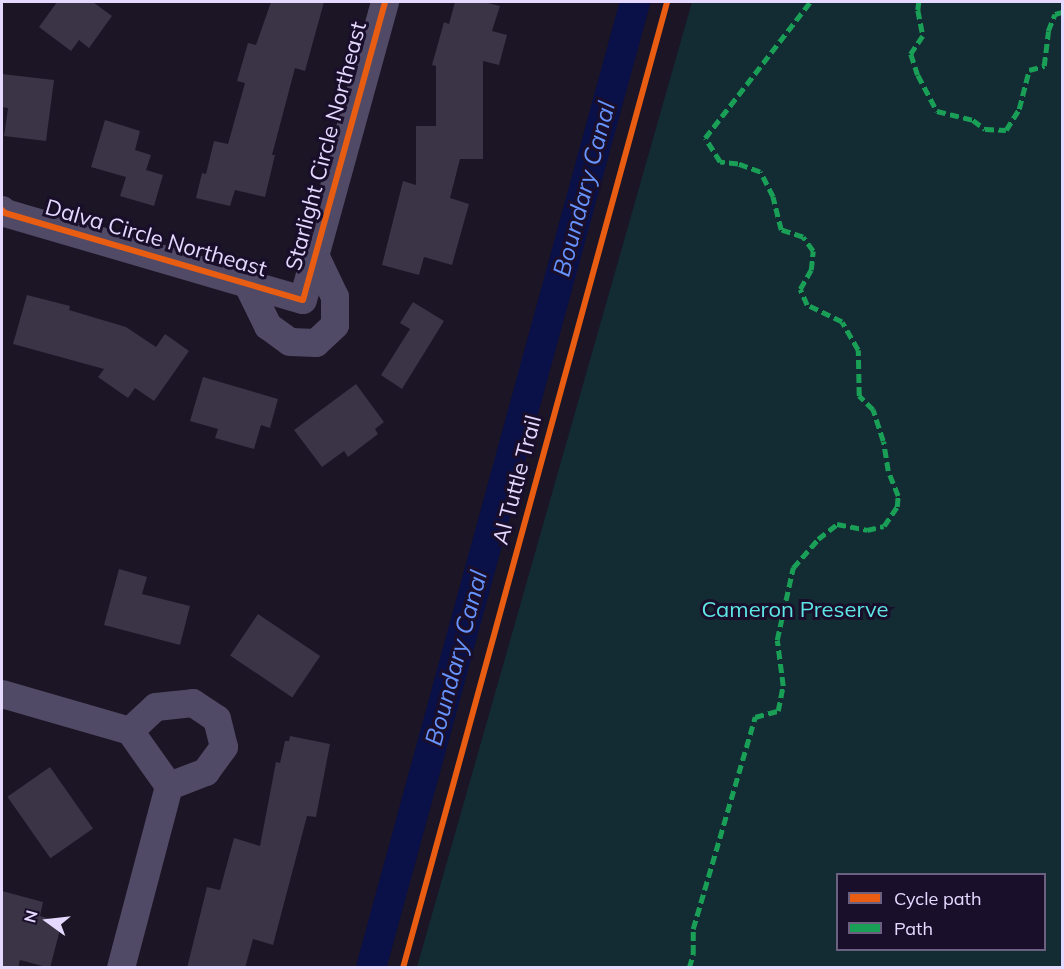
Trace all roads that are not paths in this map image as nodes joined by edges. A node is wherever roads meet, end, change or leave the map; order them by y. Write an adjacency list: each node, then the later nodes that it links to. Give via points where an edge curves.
1 (385, 2): 3 (street, Starlight Circle Northeast)
2 (2, 210): 4 (street, Dalva Circle Northeast)
3 (315, 255): 4 (street, via 335,297 335,325 316,343 290,342 268,326); 5 (street, Starlight Circle Northeast)
4 (247, 283): 5 (street, Dalva Circle Northeast)
5 (303, 300)
6 (2, 694): 7 (street)
7 (130, 731): 8 (street); 8 (street, via 156,707 193,703 218,719 224,747 206,772)
8 (169, 786): 9 (street)
9 (121, 968)

